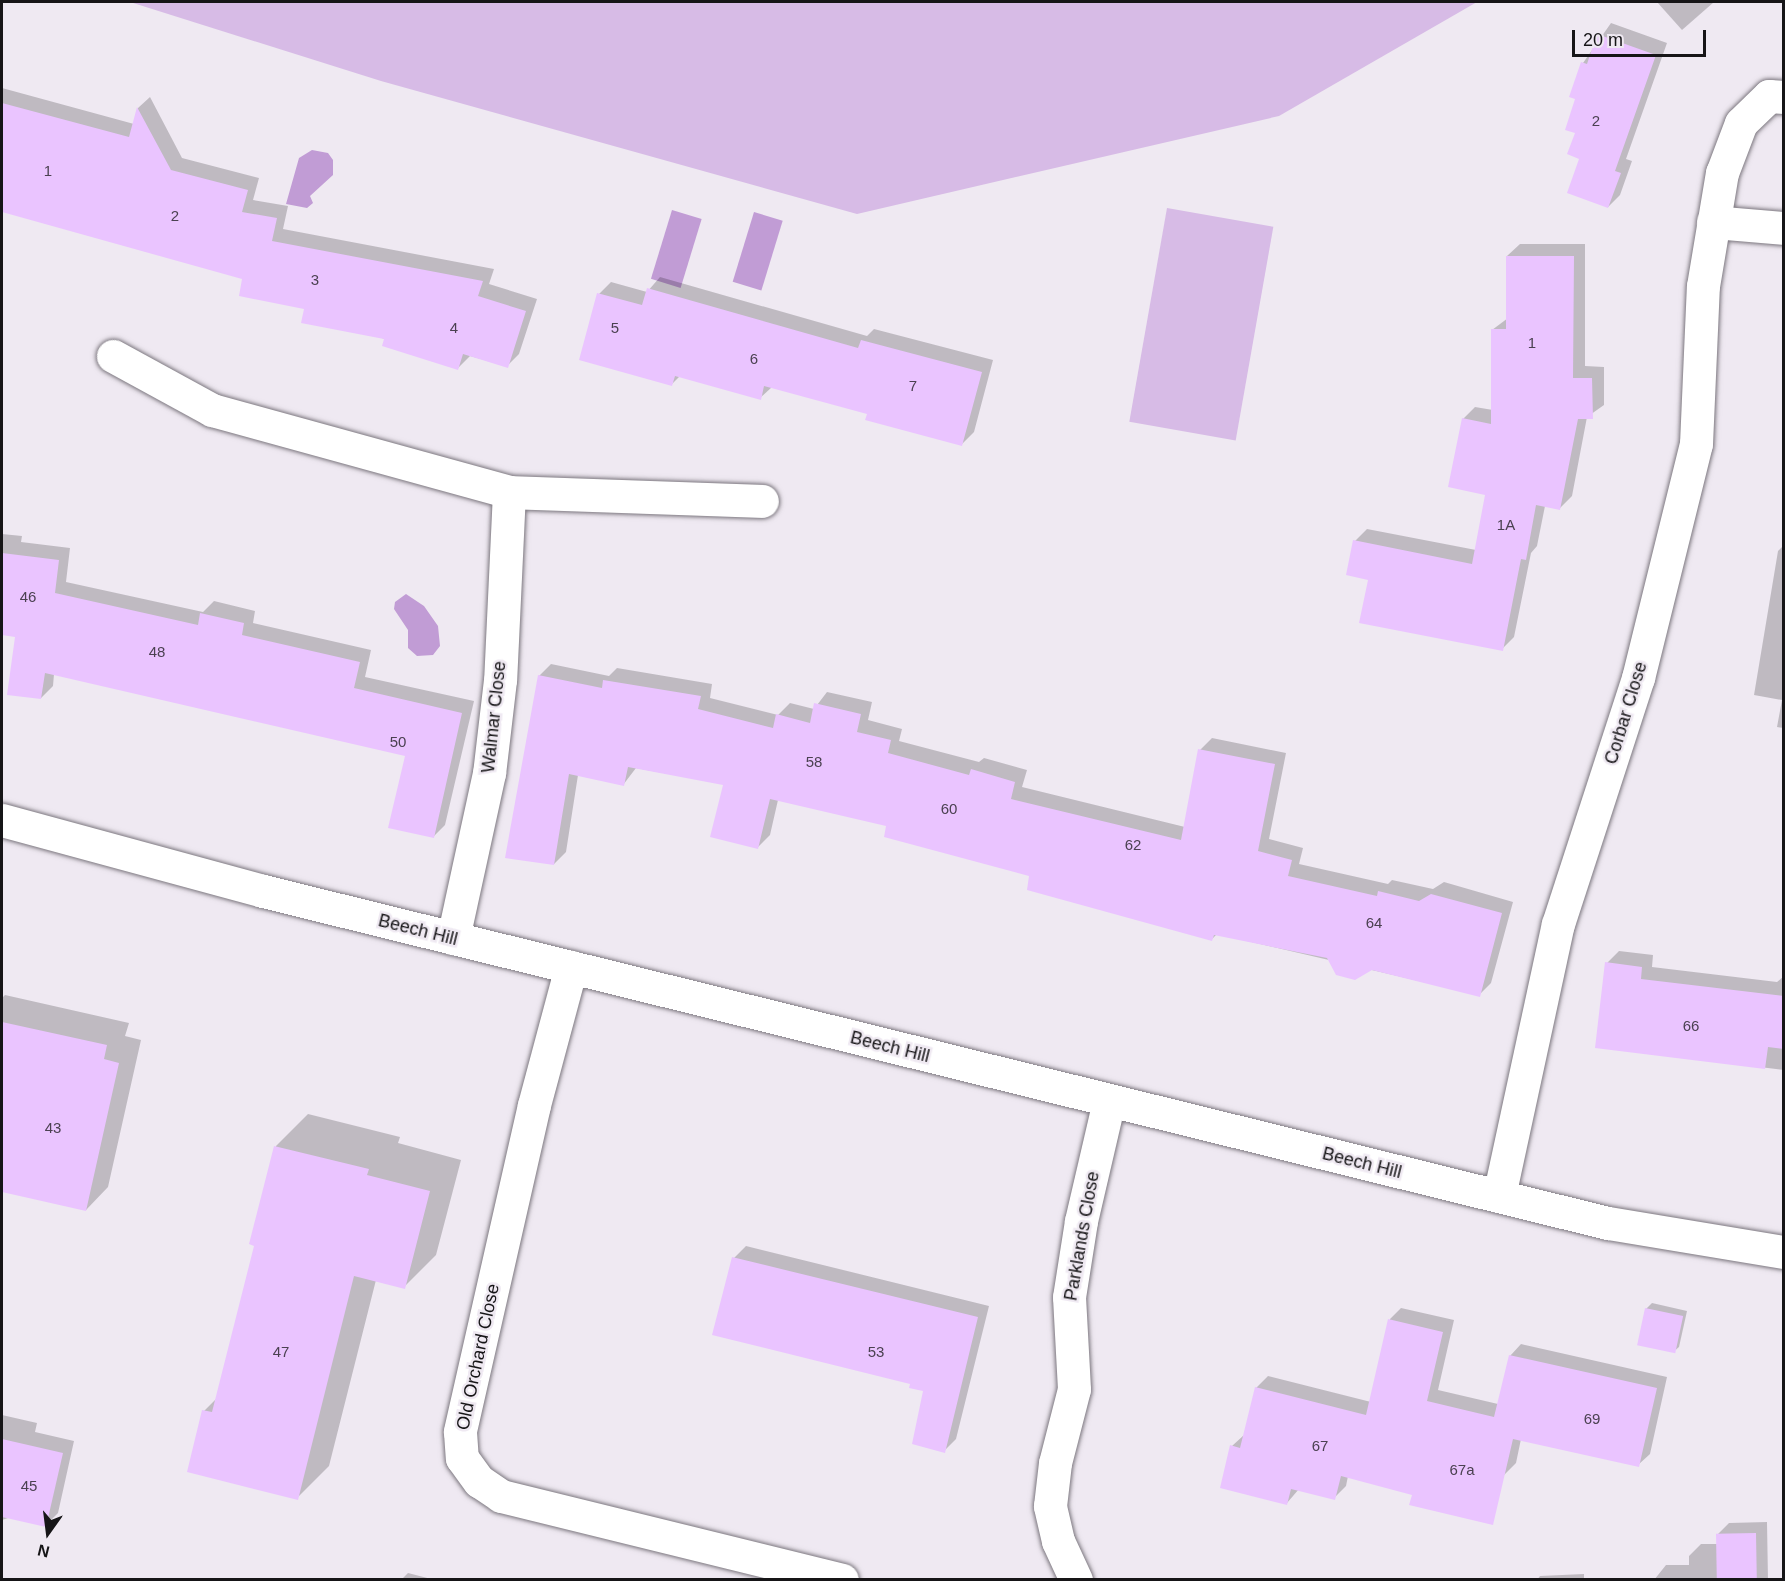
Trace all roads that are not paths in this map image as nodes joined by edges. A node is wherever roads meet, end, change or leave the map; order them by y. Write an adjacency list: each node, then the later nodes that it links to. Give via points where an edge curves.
1 (1784, 97): 2 (street, Corbar Close, via 1769,96 1741,123 1722,172)
2 (1713, 222): 3 (street); 11 (street, Corbar Close, via 1703,286 1696,444 1638,678 1558,924)
3 (1784, 228)
4 (113, 356): 5 (street, via 212,410)
5 (509, 492): 6 (street); 8 (street, Walmar Close, via 500,680 489,773)
6 (762, 501)
7 (2, 820): 8 (street, Beech Hill, via 188,872)
8 (453, 938): 9 (street, Beech Hill)
9 (571, 967): 10 (street, Beech Hill); 13 (street, Old Orchard Close, via 534,1105 460,1432 462,1458 479,1481 501,1496)
10 (1109, 1101): 11 (street, Beech Hill); 14 (street, Parklands Close, via 1081,1221 1069,1297 1074,1389 1055,1463 1050,1506 1058,1541)
11 (1499, 1196): 12 (street, Beech Hill, via 1608,1223)
12 (1784, 1252)
13 (842, 1580)
14 (1076, 1580)

